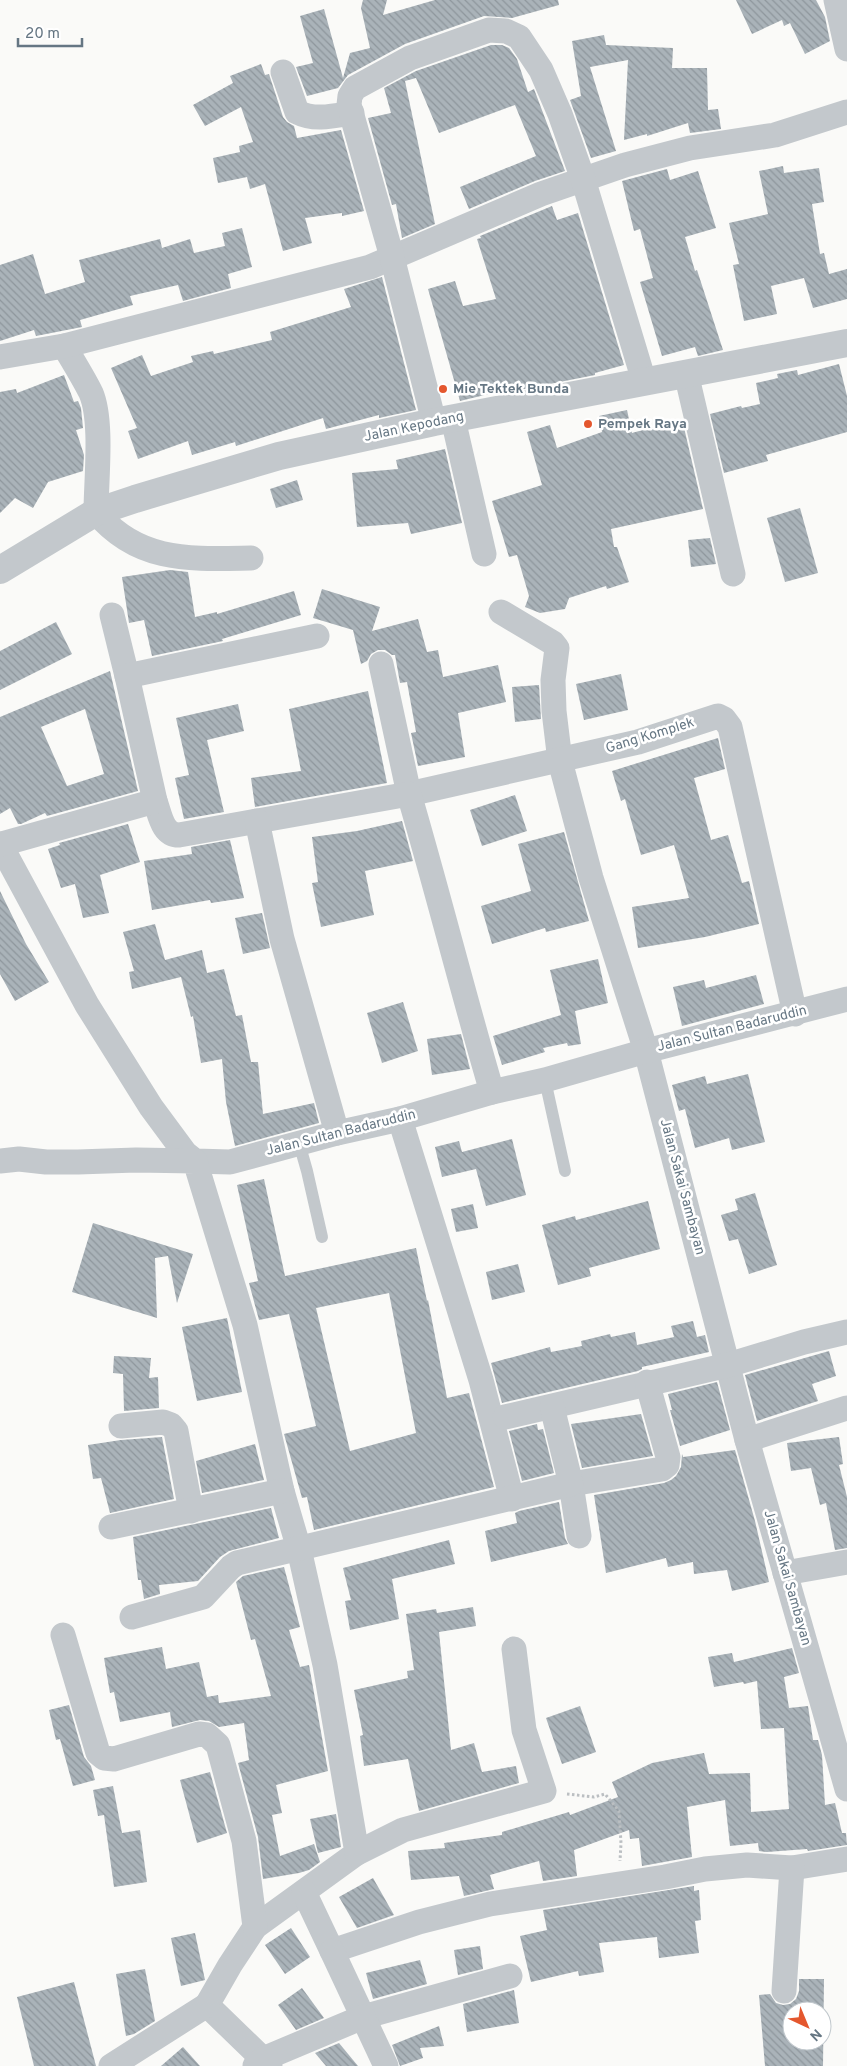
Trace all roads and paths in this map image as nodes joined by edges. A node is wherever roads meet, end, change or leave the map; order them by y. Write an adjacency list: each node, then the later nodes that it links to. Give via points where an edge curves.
1 (836, 0): 2 (street)
2 (847, 49)
3 (283, 72): 5 (street, via 297,112 306,117)
4 (847, 112): 6 (street, via 775,135 690,148)
5 (352, 113): 6 (street, via 350,96 355,88 410,58 489,30 506,31 519,37 541,70); 7 (street)
6 (583, 180): 7 (street, via 541,194); 12 (street)
7 (392, 257): 9 (street, via 370,267); 13 (street)
8 (847, 343): 11 (street, Jalan Kepodang)
9 (64, 346): 10 (street); 14 (street, via 91,394 98,450)
10 (0, 357)
11 (686, 373): 12 (street, Jalan Kepodang); 18 (street)
12 (644, 381): 13 (street, Jalan Kepodang)
13 (443, 421): 14 (street, Jalan Kepodang, via 279,456); 15 (street)
14 (96, 512): 16 (street, via 130,543 156,553 201,559); 17 (street, Jalan Kepodang)
15 (484, 554)
16 (251, 558)
17 (0, 570)
18 (733, 574)
19 (500, 612): 24 (street, Jalan Sakai Sambayan, via 557,648 553,680)
20 (112, 615): 23 (street, Gang Komplek)
21 (317, 636): 23 (street)
22 (381, 664): 25 (street)
23 (127, 676): 26 (street, Gang Komplek)
24 (560, 761): 25 (street, Gang Komplek); 30 (street, Gang Komplek, via 638,742 718,716 728,724); 31 (street, Jalan Sakai Sambayan, via 591,878)
25 (409, 794): 27 (street, Gang Komplek); 33 (street)
26 (155, 800): 27 (street, Gang Komplek, via 163,826 175,835); 28 (street)
27 (257, 821): 35 (street, via 282,939)
28 (1, 844): 38 (street, via 87,1006 151,1107 185,1153)
29 (847, 999): 30 (street, Jalan Sultan Badaruddin)
30 (794, 1014): 31 (street, Jalan Sultan Badaruddin)
31 (646, 1051): 32 (street, Jalan Sultan Badaruddin); 42 (street, Jalan Sakai Sambayan)
32 (545, 1080): 33 (street, Jalan Sultan Badaruddin); 39 (lane)
33 (492, 1092): 34 (street, Jalan Sultan Badaruddin)
34 (400, 1119): 35 (street, Jalan Sultan Badaruddin); 51 (street, via 480,1380)
35 (337, 1133): 36 (street, Jalan Sultan Badaruddin)
36 (299, 1143): 38 (street, Jalan Sultan Badaruddin, via 230,1162); 40 (lane)
37 (0, 1161): 38 (street, Jalan Sultan Badaruddin)
38 (195, 1161): 50 (street, via 244,1325)
39 (565, 1171)
40 (322, 1237)
41 (847, 1332): 42 (street)
42 (728, 1364): 43 (street); 48 (street, Jalan Sakai Sambayan)
43 (647, 1382): 44 (street); 49 (street, via 668,1458 667,1465 662,1469)
44 (552, 1407): 46 (street); 49 (street)
45 (847, 1408): 48 (street)
46 (505, 1417)
47 (121, 1426): 52 (street, via 163,1422 176,1432)
48 (747, 1440): 57 (street, Jalan Sakai Sambayan)
49 (571, 1484): 51 (street); 54 (street)
50 (282, 1491): 52 (street); 55 (street)
51 (512, 1499): 55 (street)
52 (191, 1511): 53 (street)
53 (111, 1527)
54 (579, 1536)
55 (299, 1549): 58 (street, via 237,1563 203,1597); 63 (street, via 325,1665)
56 (847, 1562): 57 (street)
57 (785, 1573): 61 (street, Jalan Sakai Sambayan)
58 (132, 1616)
59 (63, 1635): 68 (street, via 98,1753 104,1758 114,1759 198,1734 207,1735 218,1744 244,1841)
60 (514, 1650): 62 (street, via 524,1730)
61 (847, 1789)
62 (544, 1791): 63 (street, via 403,1830); 66 (path, via 594,1797 605,1794 610,1799 619,1810)
63 (357, 1853): 67 (street)
64 (847, 1859): 65 (street)
65 (792, 1868): 66 (street, via 746,1865); 71 (street)
66 (622, 1883): 69 (street, via 490,1904 419,1922)
67 (304, 1892): 68 (street); 69 (street)
68 (255, 1928): 72 (street)
69 (332, 1951): 73 (street)
70 (510, 1976): 73 (street)
71 (784, 1990)
72 (207, 2005): 74 (street); 75 (street)
73 (363, 2017): 75 (street); 76 (street)
74 (120, 2064)
75 (263, 2064)
76 (386, 2066)

